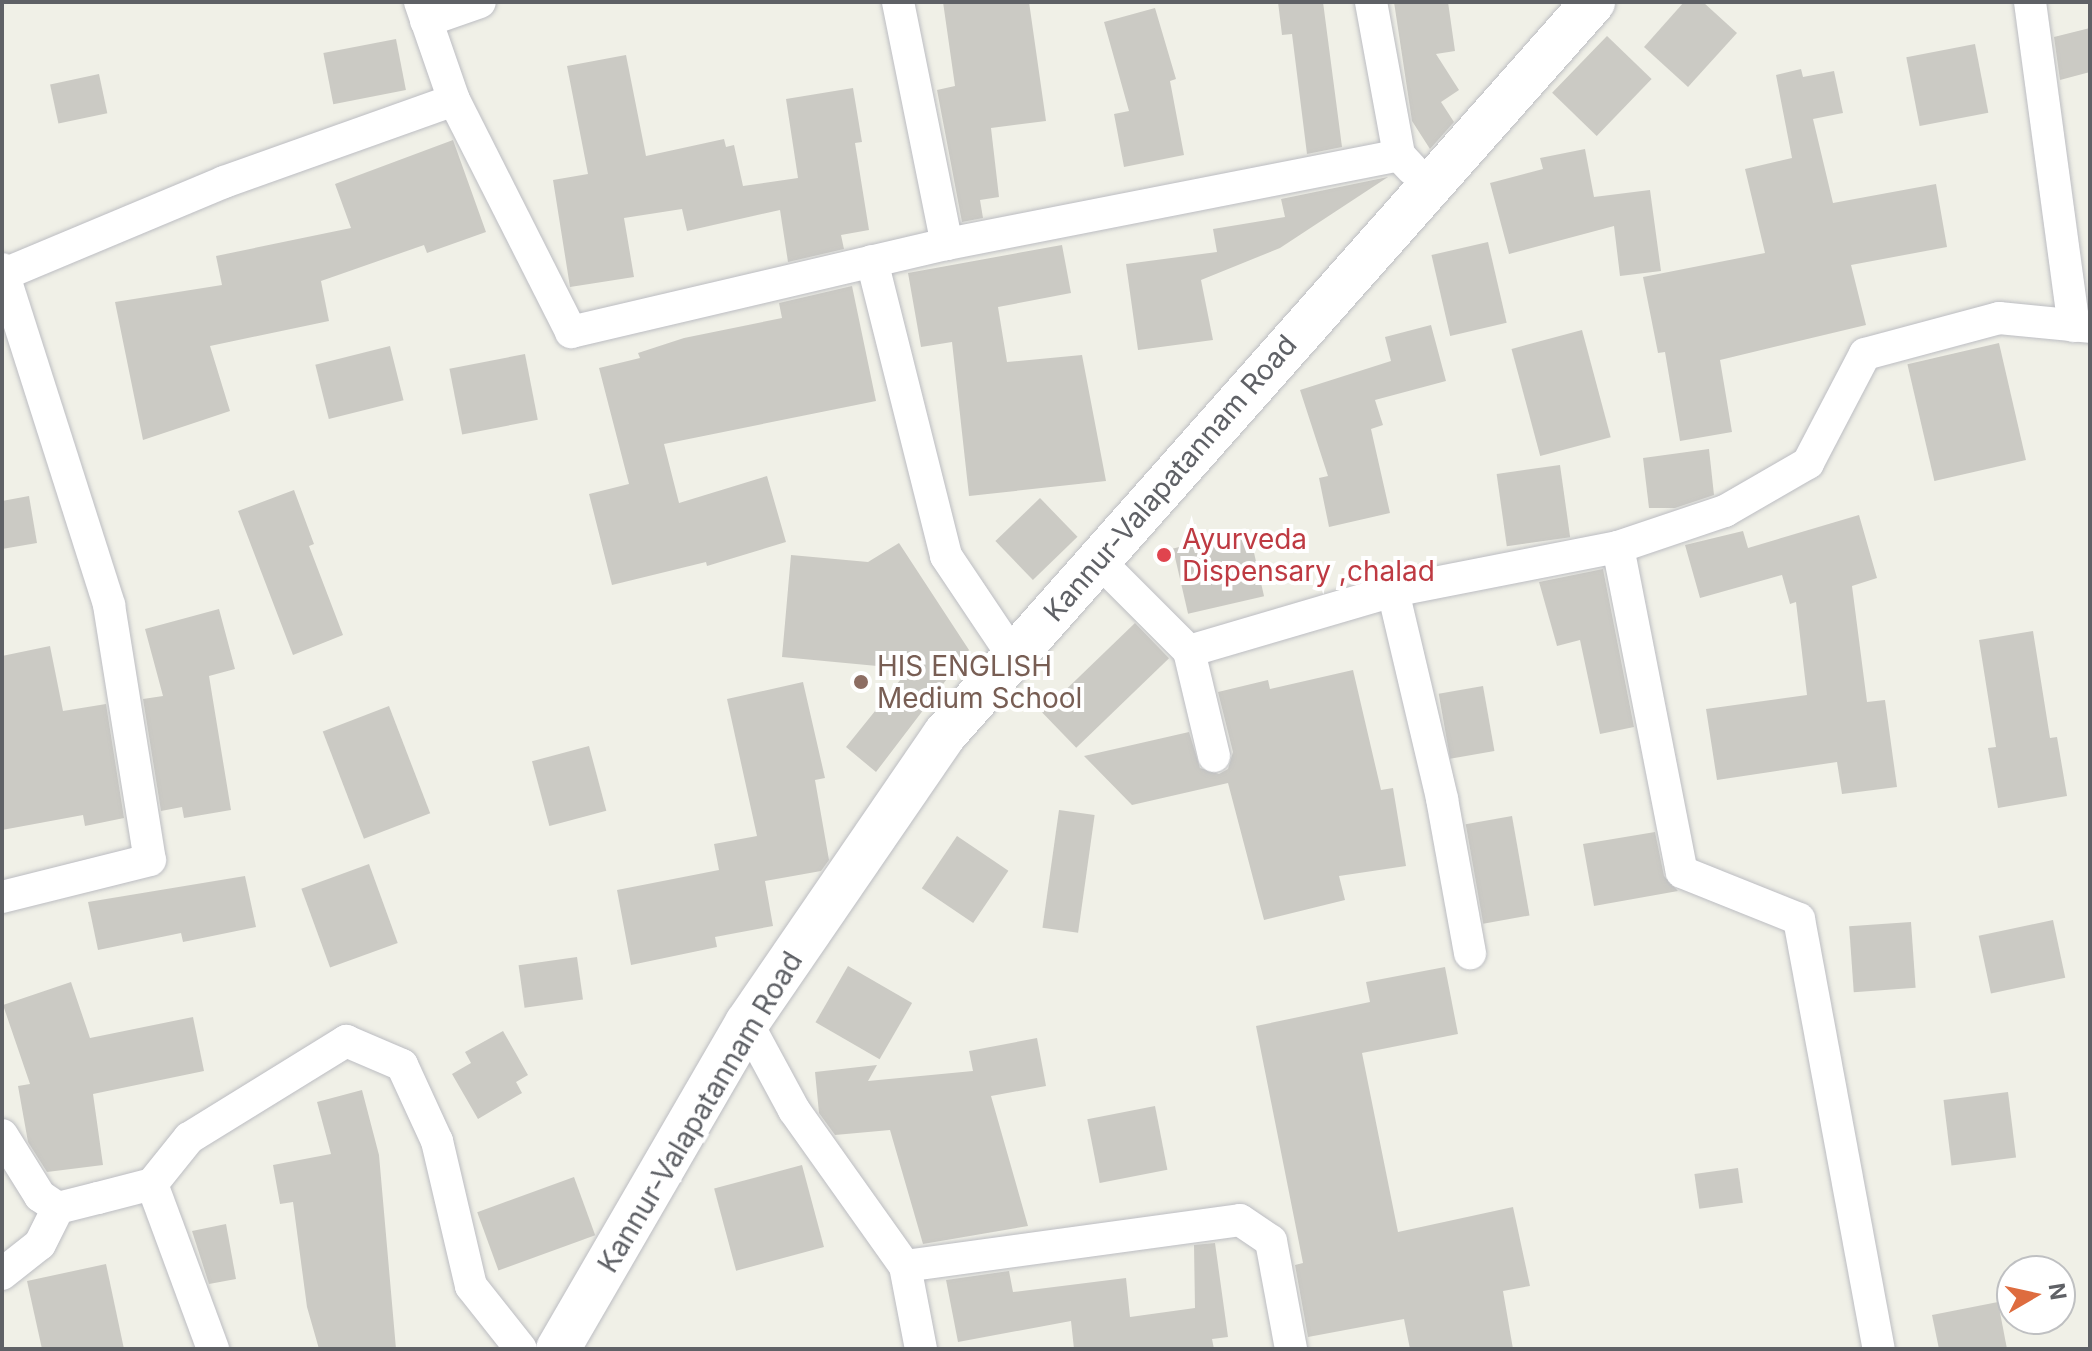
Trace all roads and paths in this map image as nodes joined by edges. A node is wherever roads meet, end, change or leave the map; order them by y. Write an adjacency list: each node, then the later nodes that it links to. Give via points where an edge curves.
1 (480, 2): 6 (street)
2 (898, 2): 9 (street)
3 (1371, 2): 8 (street)
4 (1593, 2): 8 (main road, Kannur-Valapatannam Road)
5 (2030, 2): 12 (street)
6 (423, 11): 7 (street)
7 (454, 100): 10 (street, via 571,332); 11 (street, via 224,182)
8 (1414, 170): 9 (street); 14 (main road, Kannur-Valapatannam Road)
9 (947, 244): 10 (street)
10 (872, 261): 17 (street, via 946,556)
11 (3, 273): 19 (street, via 109,605 150,860)
12 (2082, 326): 13 (street, via 1999,318 1865,354 1808,463 1725,511)
13 (1618, 547): 15 (street); 32 (street, via 1682,872 1799,919)
14 (1098, 560): 16 (street); 17 (main road, Kannur-Valapatannam Road)
15 (1393, 591): 16 (street); 20 (street, via 1442,799)
16 (1189, 651): 18 (street)
17 (1013, 656): 21 (main road, Kannur-Valapatannam Road, via 945,734)
18 (1214, 756)
19 (2, 897)
20 (1470, 953)
21 (747, 1023): 25 (street, via 794,1110); 29 (main road, Kannur-Valapatannam Road)
22 (2, 1135): 24 (street, via 40,1196)
23 (152, 1184): 24 (street); 27 (street); 28 (street, via 189,1138 339,1044 346,1041 402,1065 437,1141 471,1286)
24 (58, 1208): 26 (street, via 40,1244)
25 (905, 1266): 30 (street); 31 (street, via 1240,1220 1271,1241)
26 (2, 1274)
27 (213, 1349)
28 (521, 1349)
29 (558, 1349)
30 (921, 1349)
31 (1291, 1349)
32 (1879, 1349)

